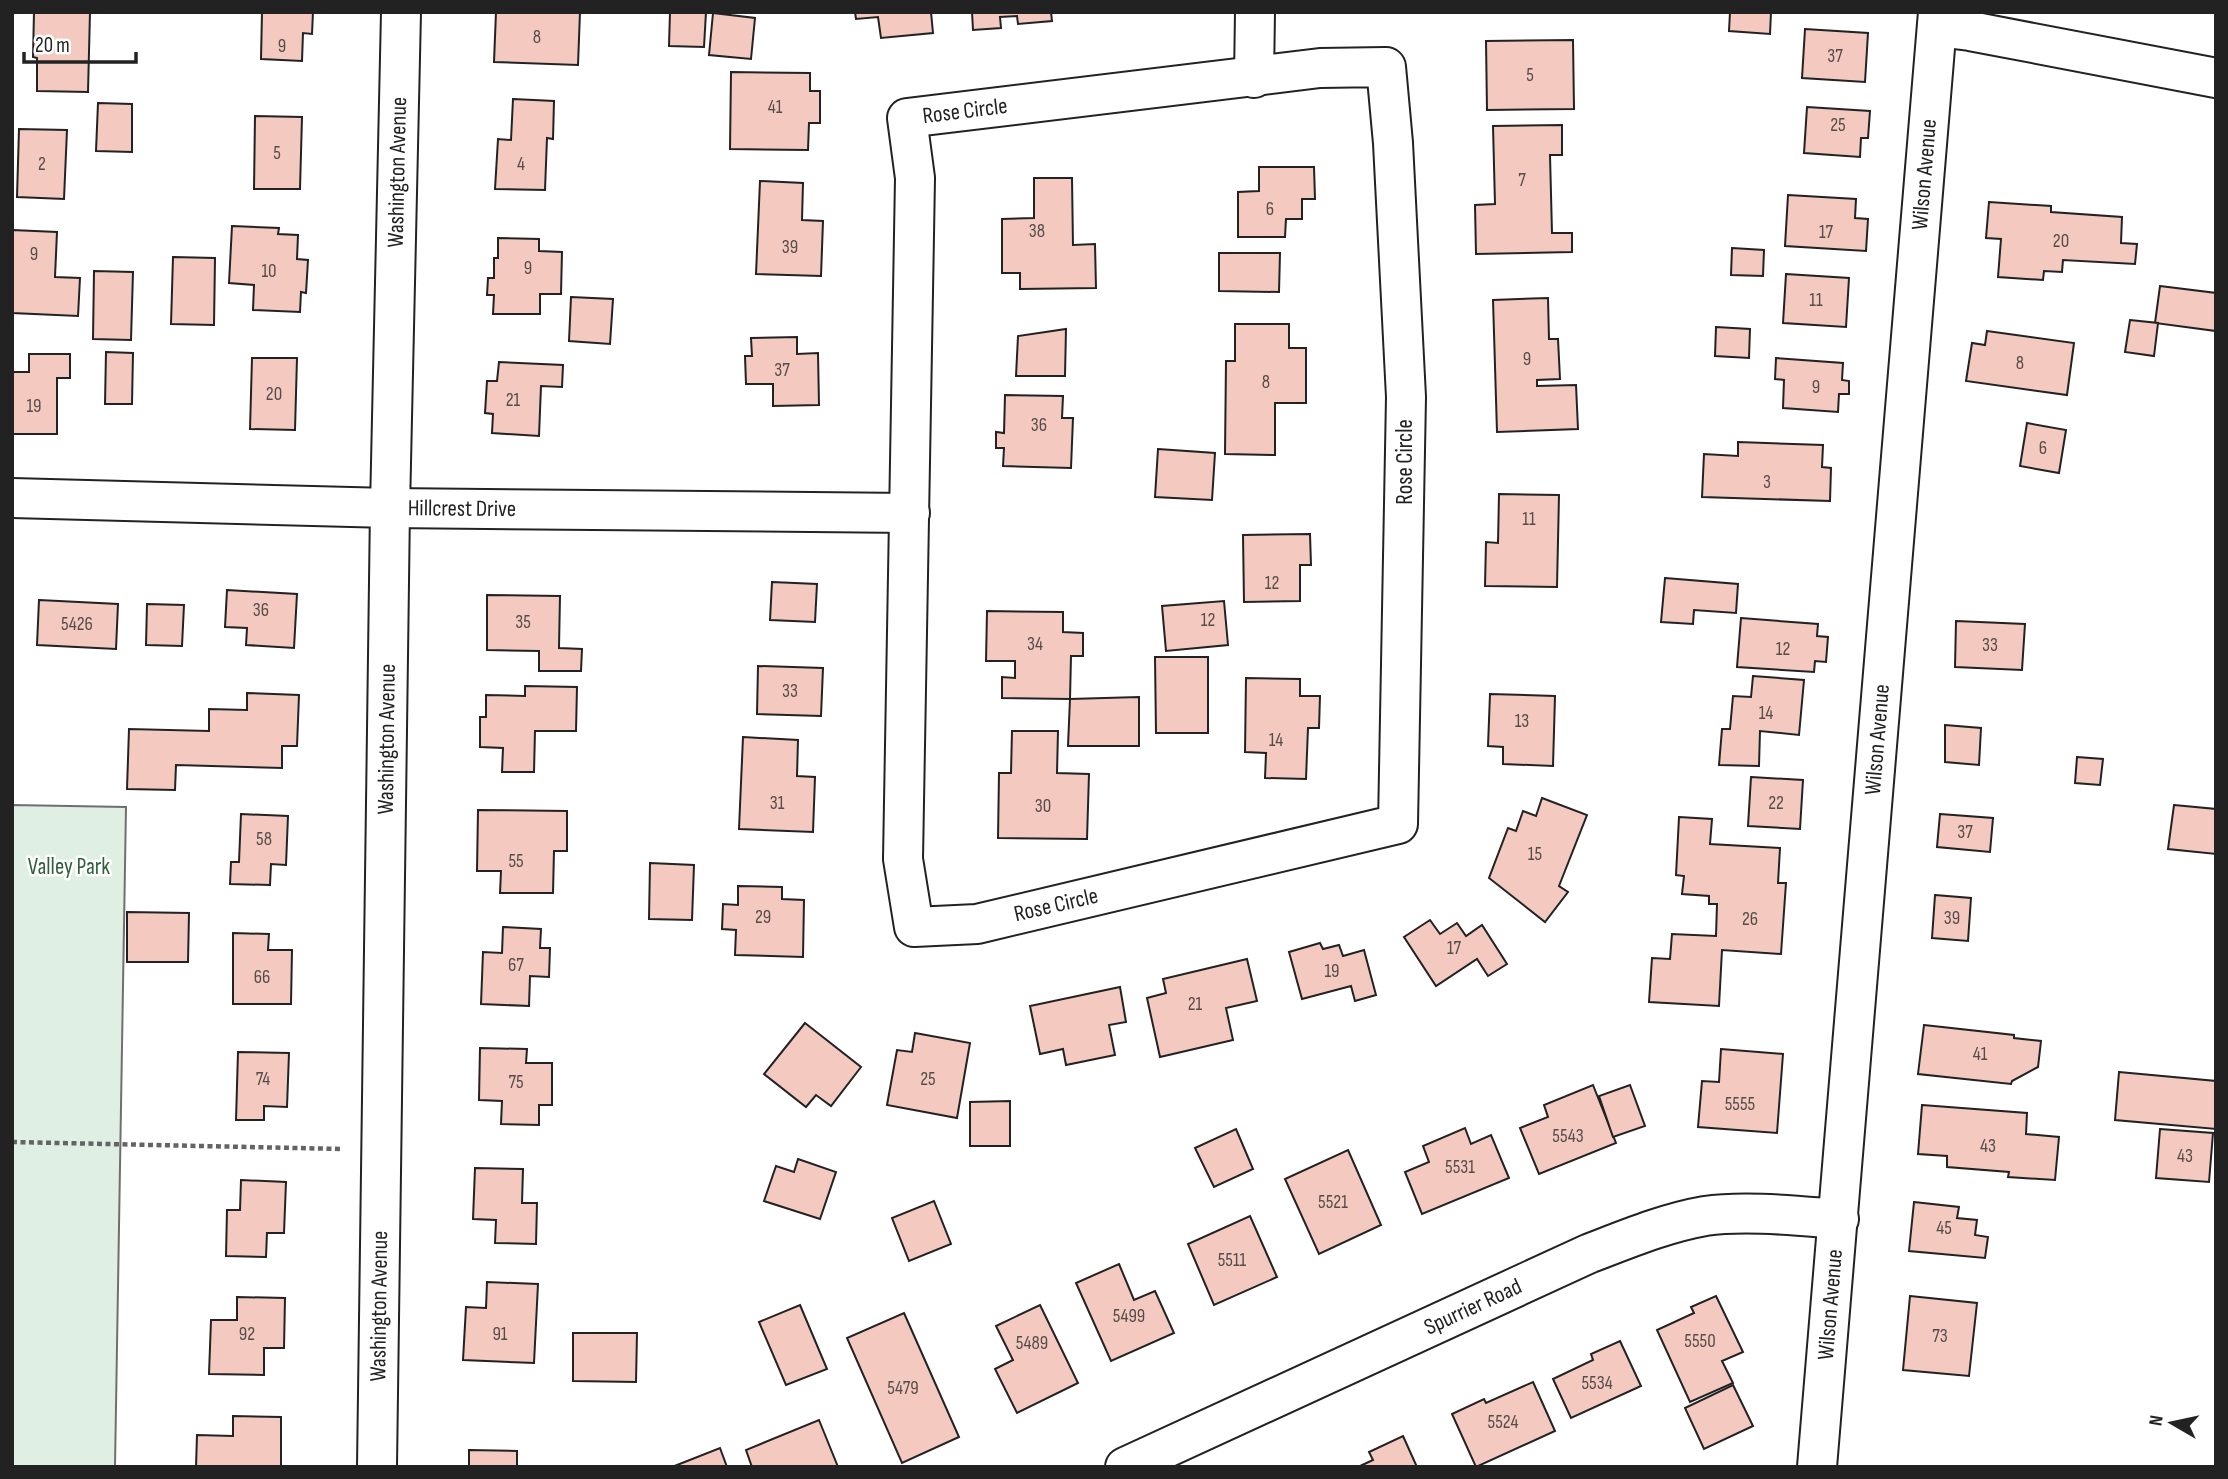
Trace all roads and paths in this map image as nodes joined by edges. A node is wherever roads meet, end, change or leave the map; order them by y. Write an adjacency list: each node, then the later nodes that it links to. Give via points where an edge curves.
1 (401, 12): 8 (street, Washington Avenue)
2 (1255, 12): 5 (street)
3 (1937, 20): 4 (street); 12 (street, Wilson Avenue)
4 (2026, 27): 6 (street)
5 (1254, 78): 9 (street, Rose Circle, via 907,118 915,178); 9 (street, Rose Circle, via 1320,68 1386,67 1406,397 1398,824 977,924 914,927 903,859)
6 (2216, 78)
7 (12, 498): 8 (street, Hillcrest Drive)
8 (390, 508): 9 (street, Hillcrest Drive); 11 (street, Washington Avenue)
9 (910, 513)
10 (12, 1142): 11 (path)
11 (382, 1150): 13 (street, Washington Avenue)
12 (1839, 1219): 14 (street, Spurrier Road, via 1779,1214 1708,1216 1662,1226 1588,1254); 15 (street, Wilson Avenue)
13 (377, 1467)
14 (1125, 1467)
15 (1817, 1467)

